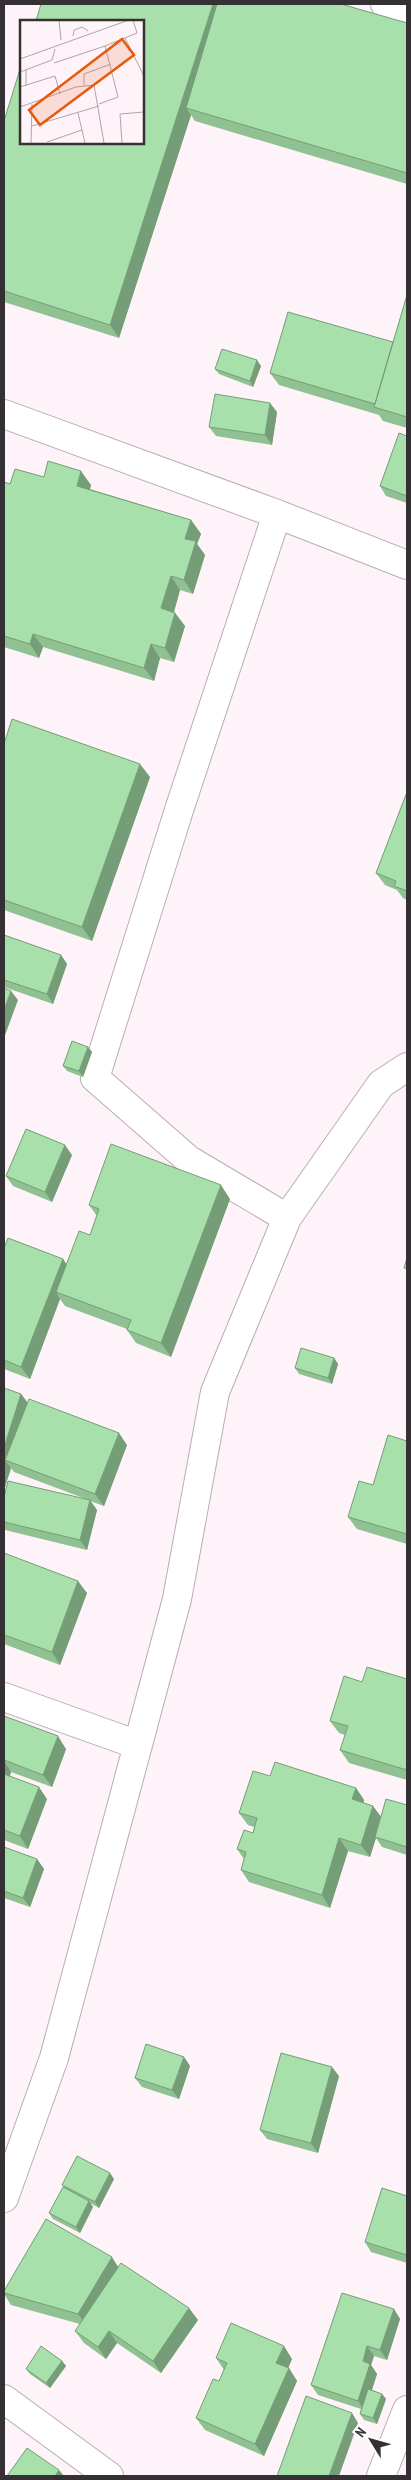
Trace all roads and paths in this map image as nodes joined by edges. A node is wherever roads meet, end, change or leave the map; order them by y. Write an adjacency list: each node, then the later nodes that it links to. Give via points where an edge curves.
1 (385, 4): 2 (street)
2 (407, 8)
3 (4, 414): 4 (street)
4 (278, 514): 5 (street); 7 (street, via 179,810 95,1078 189,1160)
5 (407, 566)
6 (407, 1067): 7 (street, via 381,1084)
7 (287, 1218): 9 (street, via 215,1392 177,1599)
8 (4, 1697): 9 (street)
9 (138, 1745): 10 (street, via 54,2058)
10 (4, 2198)
11 (4, 2399): 13 (street)
12 (407, 2410): 14 (street)
13 (109, 2476)
14 (381, 2476)

